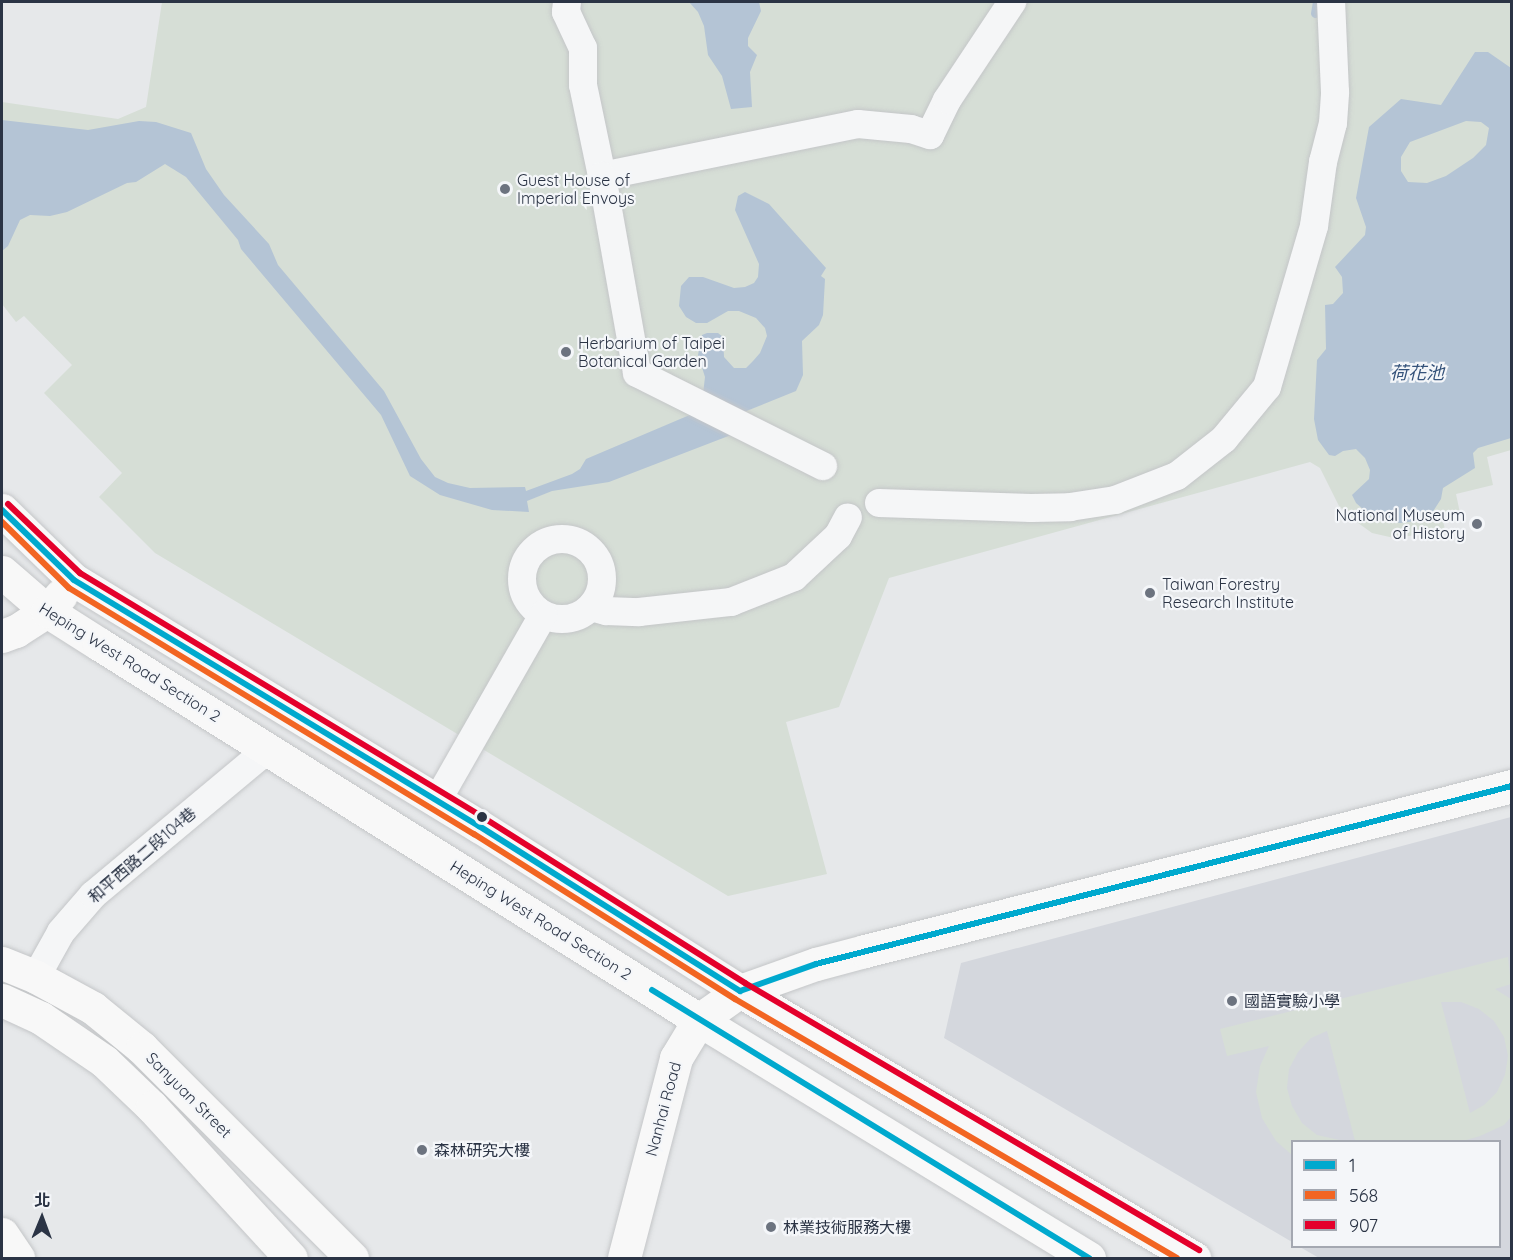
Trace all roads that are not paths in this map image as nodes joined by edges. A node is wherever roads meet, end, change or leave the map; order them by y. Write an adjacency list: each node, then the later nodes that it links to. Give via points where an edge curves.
1 (567, 2): 4 (street, via 566,12 583,48 584,85)
2 (1012, 2): 4 (street, via 947,100 930,135 858,124)
3 (1331, 2): 6 (street, via 1333,123 1314,226 1267,387 1224,440 1177,477 1115,500 1031,508)
4 (602, 176): 5 (street, via 637,373)
5 (823, 466)
6 (879, 503)
7 (2, 510): 9 (main road)
8 (848, 517): 11 (street, via 838,536 794,577 731,602 639,612)
9 (74, 580): 10 (main road); 12 (main road); 17 (main road)
10 (8, 586): 12 (main road, Heping West Road Section 2)
11 (591, 607): 13 (street, via 574,618); 13 (street, via 601,589 596,558 581,544 561,539 533,552 523,570 528,601)
12 (47, 611): 14 (main road); 15 (main road, Heping West Road Section 2)
13 (543, 615): 17 (street)
14 (2, 636)
15 (268, 749): 19 (street, 和平西路二段104巷, via 93,895 61,932); 22 (main road, Heping West Road Section 2)
16 (1512, 786): 20 (main road, Nanhai Road, via 816,964)
17 (437, 801): 20 (main road)
18 (2, 963): 19 (main road, Sanyuan Street)
19 (36, 977): 26 (main road, Sanyuan Street, via 93,1008 142,1048)
20 (740, 991): 22 (main road, Nanhai Road); 29 (main road)
21 (2, 1000): 25 (main road, via 41,1018 104,1061 152,1107)
22 (699, 1020): 27 (main road, Nanhai Road, via 676,1058); 28 (main road, Heping West Road Section 2)
23 (2, 1234): 24 (main road)
24 (18, 1258)
25 (291, 1258)
26 (352, 1258)
27 (624, 1258)
28 (1089, 1258)
29 (1194, 1258)

